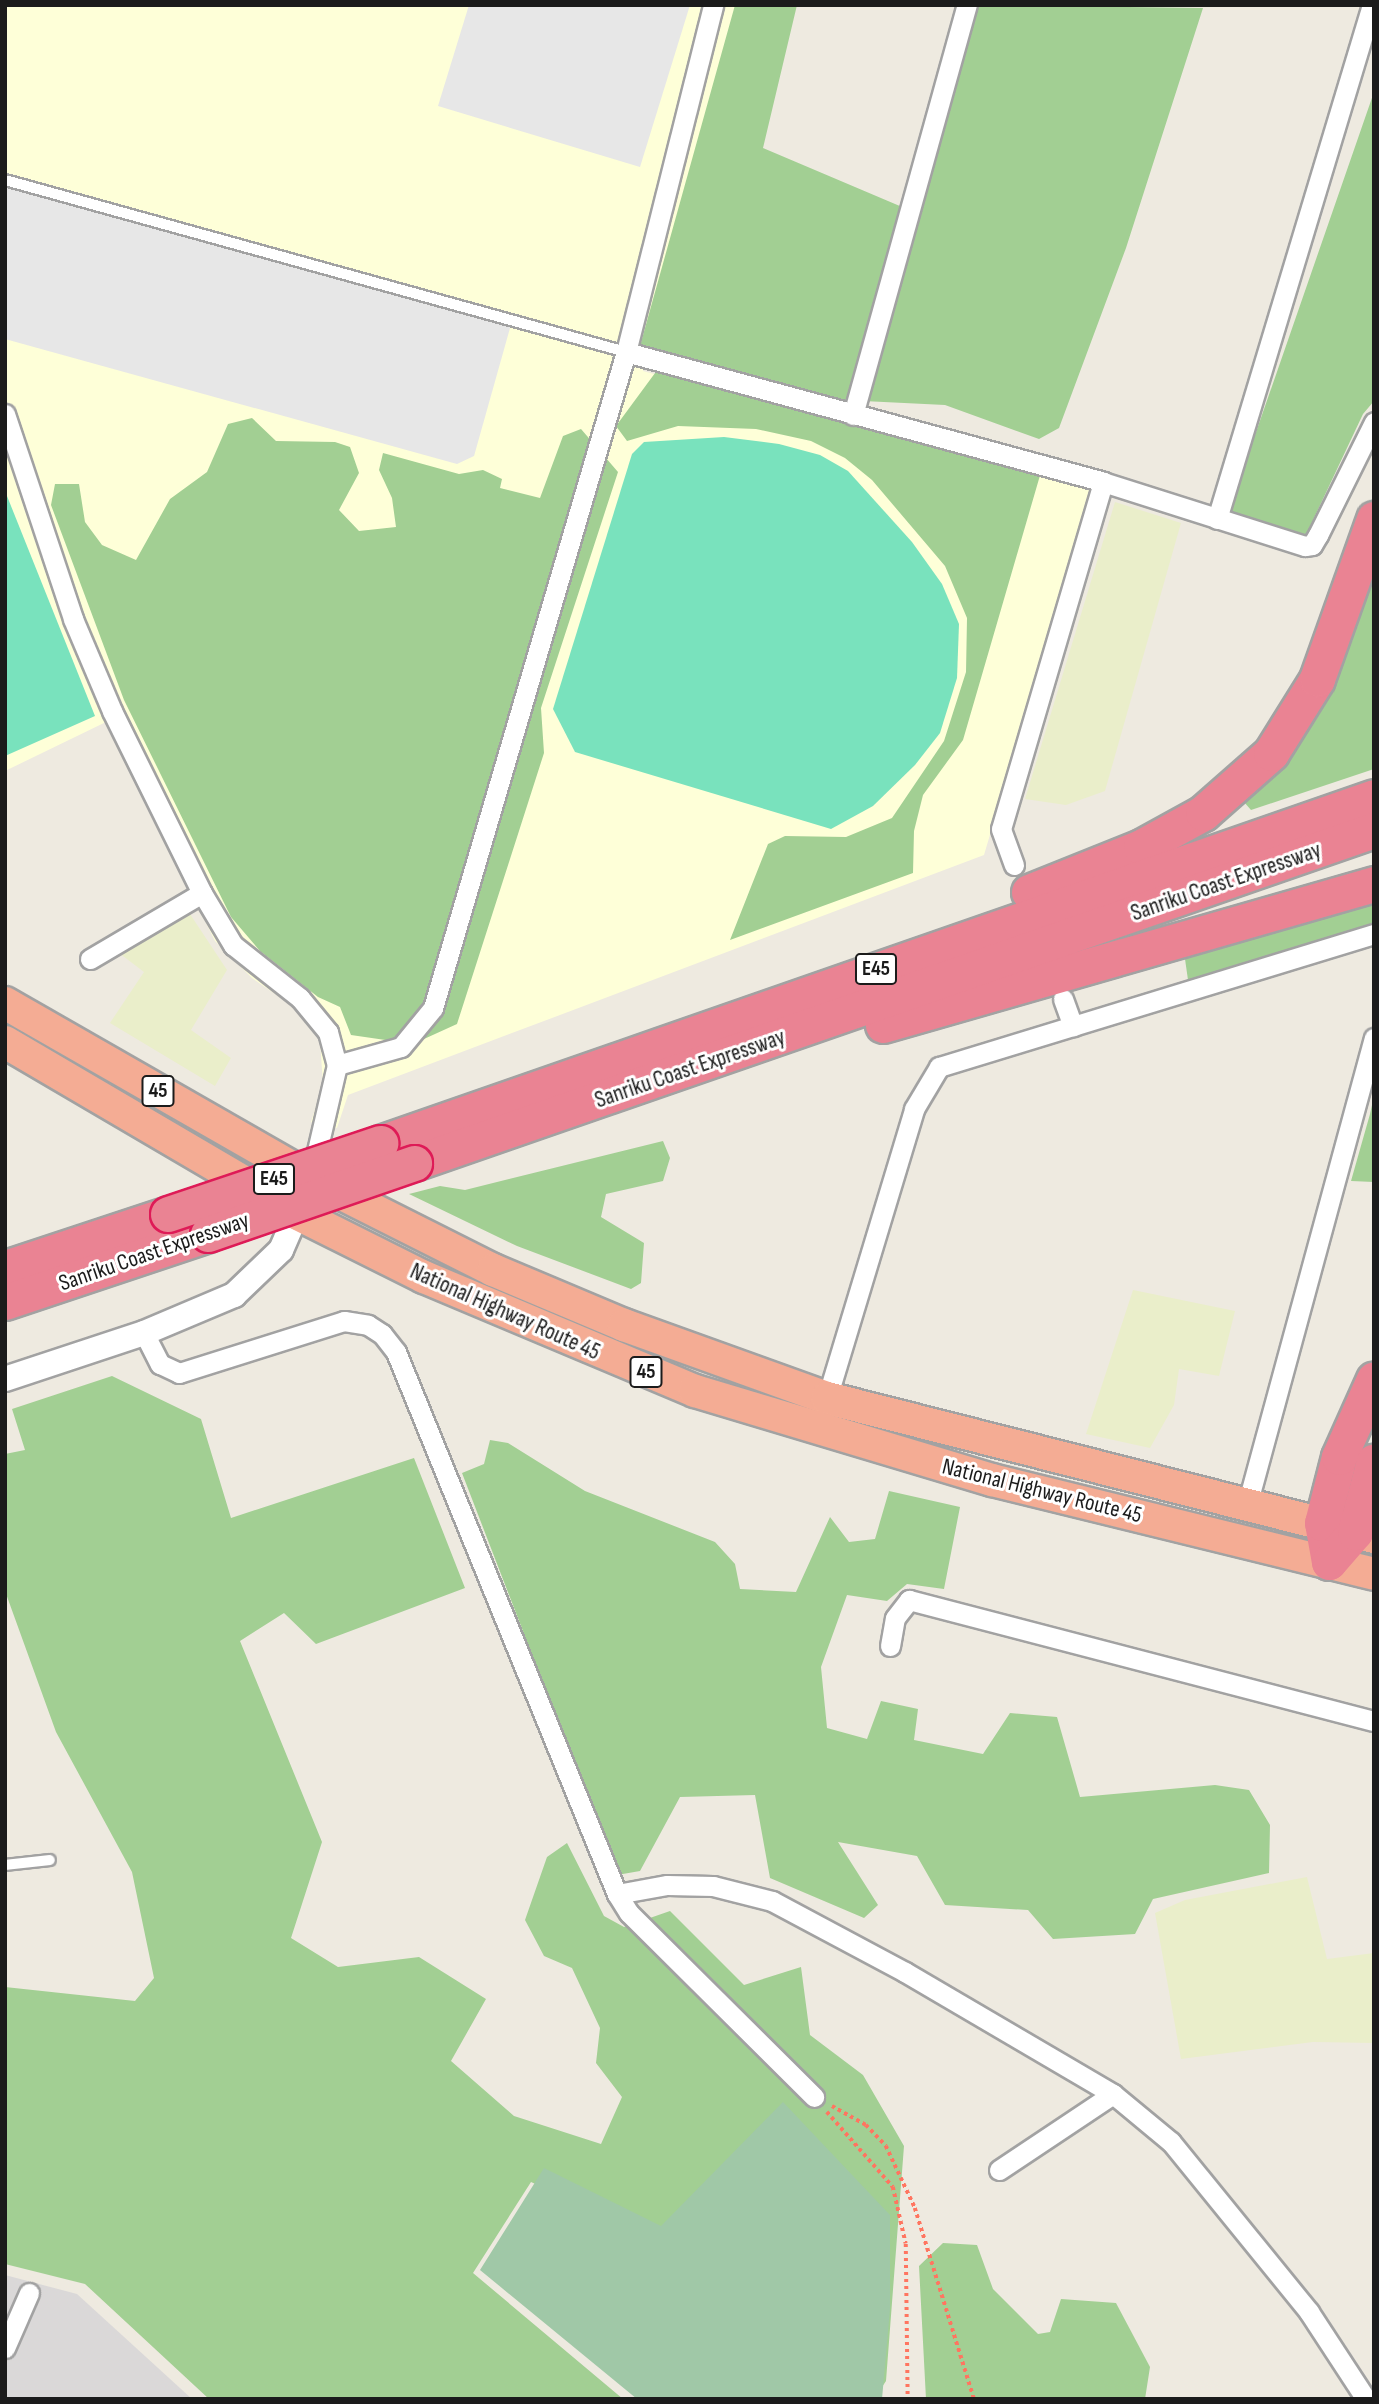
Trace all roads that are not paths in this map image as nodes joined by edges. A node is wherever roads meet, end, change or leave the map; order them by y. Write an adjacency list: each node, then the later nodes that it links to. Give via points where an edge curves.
1 (713, 5): 5 (street)
2 (967, 5): 7 (street)
3 (1372, 5): 10 (street)
4 (5, 180): 5 (lane)
5 (626, 352): 7 (street); 25 (street, via 433,1008 401,1046)
6 (5, 414): 16 (street, via 72,619)
7 (853, 415): 9 (street)
8 (1374, 422): 10 (street, via 1312,545)
9 (1103, 482): 10 (street); 14 (street, via 1001,829)
10 (1217, 519)
11 (1374, 519): 21 (highway, via 1317,679 1284,735 1239,785 1203,813 1141,847 895,944)
12 (1374, 797): 21 (highway, Sanriku Coast Expressway / E45)
13 (1374, 830): 26 (highway, Sanriku Coast Expressway / E45)
14 (1014, 866)
15 (1374, 884): 26 (highway)
16 (202, 893): 18 (street); 25 (street, via 233,945 300,998 328,1032)
17 (1374, 934): 22 (street)
18 (90, 959)
19 (1063, 999): 22 (street)
20 (5, 1003): 27 (highway, National Highway Route 45 / 45)
21 (723, 1022): 29 (highway, Sanriku Coast Expressway / E45, bridge)
22 (1073, 1026): 34 (street, via 939,1067 914,1109)
23 (1374, 1038): 36 (street)
24 (5, 1042): 28 (highway, National Highway Route 45 / 45)
25 (337, 1066): 27 (street)
26 (530, 1125): 30 (highway, Sanriku Coast Expressway / E45, bridge)
27 (310, 1178): 28 (street); 34 (highway, National Highway Route 45 / 45, via 505,1275 624,1325)
28 (298, 1214): 31 (street, via 281,1250 234,1295); 38 (highway, National Highway Route 45 / 45, via 424,1278 695,1391 992,1480)
29 (5, 1268)
30 (5, 1303)
31 (144, 1334): 32 (street); 44 (street, via 160,1364 179,1373 344,1321 368,1325 382,1335 396,1352)
32 (5, 1379)
33 (1374, 1379): 37 (highway, via 1339,1457)
34 (827, 1398): 36 (highway, National Highway Route 45 / 45)
35 (1374, 1461): 37 (highway)
36 (1247, 1505): 37 (highway, National Highway Route 45 / 45)
37 (1350, 1531): 38 (highway)
38 (1329, 1562): 39 (highway, 45)
39 (1374, 1574)
40 (890, 1646): 41 (street, via 895,1618 909,1600)
41 (1374, 1721)
42 (50, 1860): 43 (lane)
43 (5, 1865)
44 (617, 1894): 45 (street, via 667,1885 713,1886 772,1902 905,1972); 46 (street, via 629,1913)
45 (1113, 2094): 47 (street); 50 (street, via 1171,2142 1309,2312)
46 (814, 2097)
47 (999, 2170)
48 (29, 2293): 49 (street)
49 (5, 2348)
50 (1366, 2399)

